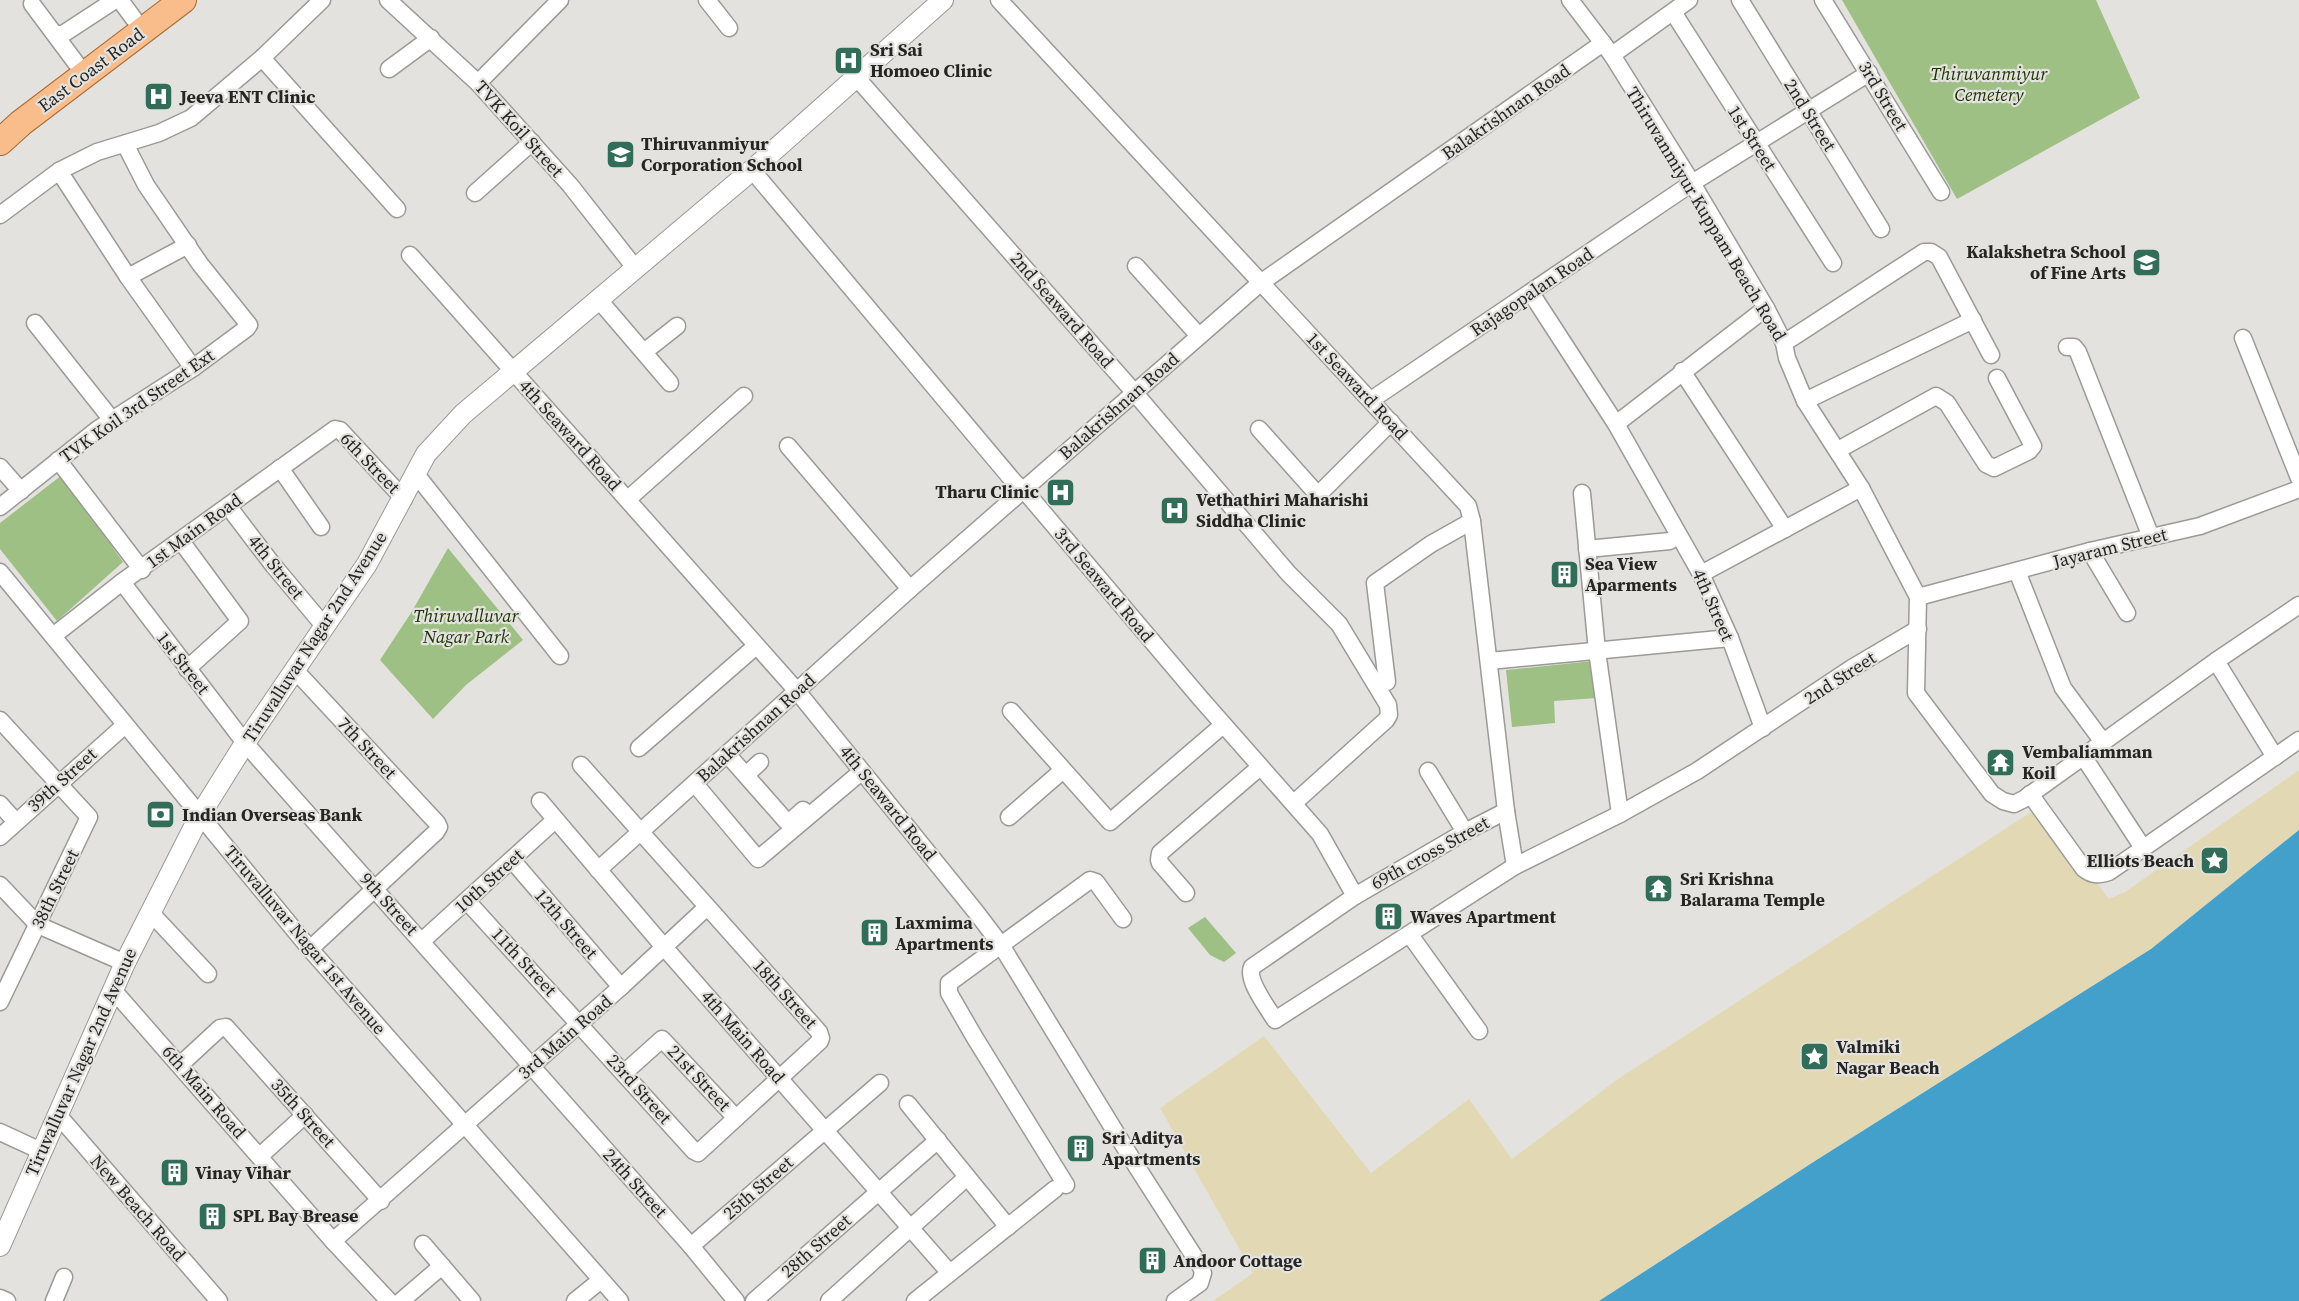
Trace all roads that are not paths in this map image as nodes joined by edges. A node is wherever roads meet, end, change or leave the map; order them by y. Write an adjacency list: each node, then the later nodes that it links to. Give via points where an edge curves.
1 (158, 0): 14 (main road, East Coast Road)
2 (183, 0): 28 (main road, East Coast Road)
3 (322, 0): 20 (street)
4 (388, 0): 18 (street, TVK Koil Street)
5 (560, 0): 25 (street)
6 (707, 0): 16 (street)
7 (943, 0): 24 (street, Tiruvalluvar Nagar 2nd Avenue)
8 (999, 0): 46 (street, 1st Seaward Road)
9 (1570, 0): 19 (street, Thiruvanmiyur Kuppam Beach Road)
10 (1689, 0): 15 (street, Balakrishnan Road)
11 (1740, 0): 26 (street, 2nd Street)
12 (1823, 0): 23 (street, 3rd Street)
13 (32, 1): 17 (street)
14 (123, 6): 17 (street, via 63,34); 21 (main road, East Coast Road)
15 (1672, 12): 19 (street, Balakrishnan Road); 31 (street, 1st Street)
16 (729, 28)
17 (55, 34): 21 (street)
18 (431, 38): 22 (street); 25 (street, TVK Koil Street)
19 (1607, 49): 34 (street, Thiruvanmiyur Kuppam Beach Road); 46 (street, Balakrishnan Road)
20 (262, 58): 30 (street, via 191,118); 37 (street)
21 (76, 63): 27 (main road, East Coast Road)
22 (389, 69)
23 (1869, 73): 26 (street, Rajagopalan Road); 35 (street, 3rd Street)
24 (856, 77): 32 (street, Tiruvalluvar Nagar 2nd Avenue); 64 (street, 2nd Seaward Road)
25 (478, 83): 29 (street, TVK Koil Street)
26 (1807, 110): 31 (street, Rajagopalan Road); 39 (street, 2nd Street)
27 (0, 120)
28 (0, 142)
29 (532, 142): 36 (street); 44 (street, TVK Koil Street)
30 (124, 144): 33 (street); 40 (street, via 146,185)
31 (1755, 144): 34 (street, Rajagopalan Road); 42 (street, 1st Street)
32 (752, 170): 44 (street, Tiruvalluvar Nagar 2nd Avenue); 82 (street, 3rd Seaward Road)
33 (58, 171): 38 (street); 45 (street)
34 (1692, 183): 47 (street, Rajagopalan Road); 49 (street, Thiruvanmiyur Kuppam Beach Road)
35 (1941, 192)
36 (475, 193)
37 (397, 209)
38 (0, 215)
39 (1881, 229)
40 (188, 245): 45 (street); 59 (street, TVK Koil 3rd Street Ext, via 249,325)
41 (410, 255): 60 (street, 4th Seaward Road)
42 (1833, 263)
43 (1136, 266): 53 (street)
44 (636, 268): 48 (street, Tiruvalluvar Nagar 2nd Avenue)
45 (128, 277): 59 (street)
46 (1259, 284): 53 (street, Balakrishnan Road); 66 (street, 1st Seaward Road)
47 (1531, 293): 66 (street, Rajagopalan Road); 70 (street, 4th Street)
48 (599, 300): 57 (street); 60 (street, Tiruvalluvar Nagar 2nd Avenue)
49 (1766, 308): 55 (street, Thiruvanmiyur Kuppam Beach Road); 61 (street)
50 (1973, 320): 55 (street, via 1939,257 1924,252); 58 (street); 67 (street)
51 (35, 323): 68 (street)
52 (677, 326): 57 (street)
53 (1199, 336): 64 (street, Balakrishnan Road)
54 (2242, 338): 79 (street)
55 (1784, 343): 67 (street, Thiruvanmiyur Kuppam Beach Road)
56 (2067, 347): 92 (street, via 2078,352)
57 (644, 352): 63 (street)
58 (1991, 355)
59 (194, 368): 68 (street, TVK Koil 3rd Street Ext)
60 (513, 371): 78 (street, Tiruvalluvar Nagar 2nd Avenue, via 463,414 426,454); 86 (street, 4th Seaward Road)
61 (1682, 371): 70 (street); 91 (street)
62 (1997, 378): 74 (street, via 2033,447 1994,468 1986,464 1947,403 1936,396)
63 (670, 383)
64 (1134, 392): 82 (street, Balakrishnan Road); 142 (street, 2nd Seaward Road, via 1288,573 1339,624 1388,705 1389,715)
65 (744, 396): 86 (street)
66 (1371, 400): 69 (street, 1st Seaward Road)
67 (1805, 401): 74 (street, Thiruvanmiyur Kuppam Beach Road)
68 (112, 420): 75 (street, TVK Koil 3rd Street Ext)
69 (1391, 422): 72 (street, via 1318,495); 89 (street, 1st Seaward Road, via 1468,506)
70 (1616, 424): 100 (street, 4th Street)
71 (337, 429): 77 (street, 1st Main Road); 85 (street, 6th Street)
72 (1259, 429)
73 (788, 446): 102 (street)
74 (1838, 450): 80 (street, Thiruvanmiyur Kuppam Beach Road)
75 (58, 460): 83 (street, TVK Koil 3rd Street Ext); 97 (street)
76 (0, 467): 83 (street)
77 (280, 468): 87 (street, 1st Main Road); 90 (street)
78 (415, 473): 85 (street, Tiruvalluvar Nagar 2nd Avenue); 112 (street)
79 (2299, 478)
80 (1861, 488): 91 (street); 103 (street, Thiruvanmiyur Kuppam Beach Road)
81 (2299, 489): 92 (street, Jayaram Street, via 2200,526)
82 (1024, 490): 102 (street, Balakrishnan Road); 122 (street, 3rd Seaward Road)
83 (21, 491): 88 (street, TVK Koil 3rd Street Ext)
84 (1582, 493): 95 (street)
85 (404, 499): 106 (street, Tiruvalluvar Nagar 2nd Avenue)
86 (628, 499): 110 (street, 4th Seaward Road)
87 (228, 506): 94 (street, 1st Main Road); 106 (street, 4th Street)
88 (0, 507)
89 (1472, 521): 113 (street, 1st Seaward Road); 117 (street, via 1375,583)
90 (321, 527)
91 (1785, 529): 100 (street)
92 (2151, 537): 96 (street, Jayaram Street)
93 (1670, 540): 95 (street)
94 (181, 541): 97 (street, 1st Main Road); 115 (street, via 240,621)
95 (1587, 549): 111 (street)
96 (2090, 551): 98 (street, Jayaram Street); 105 (street)
97 (142, 570): 101 (street, 1st Main Road)
98 (2017, 571): 103 (street, Jayaram Street); 125 (street, via 2063,688)
99 (0, 572): 108 (street, Tiruvalluvar Nagar 1st Avenue)
100 (1701, 574): 109 (street, 4th Street)
101 (122, 582): 108 (street, 1st Main Road); 115 (street, 1st Street)
102 (910, 589): 118 (street, Balakrishnan Road)
103 (1918, 597): 107 (street, Thiruvanmiyur Kuppam Beach Road)
104 (2299, 605): 114 (street)
105 (2127, 613)
106 (325, 627): 116 (street, Tiruvalluvar Nagar 2nd Avenue)
107 (1918, 629): 123 (street, 2nd Street); 140 (street, Thiruvanmiyur Kuppam Beach Road, via 1916,693 1992,794 2014,804)
108 (53, 636): 121 (street, Tiruvalluvar Nagar 1st Avenue)
109 (1730, 639): 111 (street); 123 (street, 4th Street)
110 (756, 646): 118 (street, 4th Seaward Road); 127 (street)
111 (1598, 651): 113 (street); 145 (street)
112 (560, 656)
113 (1489, 661): 144 (street, 1st Seaward Road)
114 (2216, 661): 125 (street); 130 (street)
115 (187, 669): 126 (street, 1st Street)
116 (294, 669): 126 (street, Tiruvalluvar Nagar 2nd Avenue); 158 (street, 7th Street, via 439,827)
117 (1387, 682)
118 (797, 691): 128 (street, Balakrishnan Road); 134 (street, 4th Seaward Road)
119 (1011, 711): 135 (street)
120 (0, 720): 138 (street)
121 (125, 725): 138 (street, 39th Street); 146 (street, Tiruvalluvar Nagar 1st Avenue)
122 (1223, 725): 133 (street, 3rd Seaward Road); 135 (street, via 1113,821 1106,819)
123 (1763, 728): 145 (street, 2nd Street)
124 (2299, 740): 130 (street)
125 (2103, 742): 129 (street)
126 (245, 743): 146 (street, Tiruvalluvar Nagar 2nd Avenue); 158 (street, 9th Street)
127 (639, 748)
128 (727, 754): 137 (street); 139 (street, Balakrishnan Road)
129 (2083, 756): 140 (street); 153 (street)
130 (2275, 756): 153 (street)
131 (760, 762): 137 (street)
132 (581, 765): 150 (street)
133 (1260, 767): 142 (street, 3rd Seaward Road); 159 (street, via 1160,853 1158,860)
134 (859, 768): 137 (street, via 788,821); 139 (street, via 758,859); 168 (street, 4th Seaward Road)
135 (1063, 770): 147 (street)
136 (1428, 771): 151 (street)
137 (746, 775)
138 (57, 784): 149 (street, 39th Street); 165 (street, 38th Street, via 89,819)
139 (694, 784): 150 (street, Balakrishnan Road)
140 (2030, 794): 153 (street, via 2091,875 2109,872)
141 (540, 801): 148 (street, 4th Main Road)
142 (1294, 803): 160 (street, 3rd Seaward Road, via 1320,834)
143 (0, 804): 149 (street)
144 (1506, 812): 151 (street, 69th cross Street); 155 (street, 1st Seaward Road)
145 (1620, 814): 155 (street, 2nd Street)
146 (200, 815): 163 (street, Tiruvalluvar Nagar 2nd Avenue); 170 (street, Tiruvalluvar Nagar 1st Avenue)
147 (1009, 817)
148 (555, 820): 154 (street, 10th Street); 156 (street, 4th Main Road)
149 (16, 822): 152 (street, 39th Street)
150 (641, 832): 156 (street, Balakrishnan Road); 162 (street)
151 (1465, 832): 160 (street, 69th cross Street)
152 (0, 837)
153 (2143, 849)
154 (512, 860): 161 (street, 10th Street); 173 (street, 12th Street)
155 (1515, 866): 166 (street, 2nd Street)
156 (598, 870): 169 (street, 4th Main Road)
157 (0, 885): 165 (street)
158 (374, 888): 167 (street, 9th Street); 170 (street)
159 (1186, 893)
160 (1355, 896): 166 (street, 69th cross Street, via 1252,967 1252,982 1275,1020)
161 (467, 901): 167 (street, 10th Street); 176 (street, 11th Street)
162 (707, 907): 169 (street, 3rd Main Road); 181 (street, 18th Street, via 821,1035 820,1041)
163 (150, 912): 171 (street, Tiruvalluvar Nagar 2nd Avenue); 172 (street)
164 (1123, 919): 168 (street, via 1092,879)
165 (38, 925): 171 (street); 175 (street, 38th Street)
166 (1410, 935): 177 (street)
167 (422, 941): 179 (street, 9th Street)
168 (1001, 945): 197 (street, via 952,979 949,993 1060,1187); 219 (street, 4th Seaward Road, via 1201,1267 1200,1283)
169 (664, 947): 173 (street, 3rd Main Road); 181 (street, 4th Main Road)
170 (310, 949): 187 (street, Tiruvalluvar Nagar 1st Avenue)
171 (125, 963): 174 (street, Tiruvalluvar Nagar 2nd Avenue)
172 (208, 974)
173 (621, 987): 176 (street, 3rd Main Road)
174 (114, 991): 178 (street, 6th Main Road); 184 (street, Tiruvalluvar Nagar 2nd Avenue)
175 (0, 1002)
176 (580, 1024): 179 (street, 3rd Main Road); 180 (street, 23rd Street)
177 (1479, 1031)
178 (180, 1065): 185 (street, 35th Street, via 224,1027); 192 (street, 6th Main Road)
179 (531, 1066): 187 (street, 3rd Main Road); 201 (street, 24th Street)
180 (624, 1073): 186 (street, 21st Street, via 664,1040); 186 (street, 23rd Street, via 698,1153)
181 (779, 1078): 186 (street); 188 (street, 4th Main Road)
182 (880, 1083): 188 (street, 25th Street)
183 (908, 1104): 190 (street)
184 (58, 1115): 191 (street, Tiruvalluvar Nagar 2nd Avenue); 209 (street, New Beach Road)
185 (305, 1115): 192 (street); 195 (street, 35th Street)
186 (736, 1118)
187 (465, 1126): 195 (street, 3rd Main Road); 205 (street, Tiruvalluvar Nagar 1st Avenue)
188 (825, 1130): 194 (street, 4th Main Road); 201 (street, 25th Street)
189 (0, 1132): 191 (street)
190 (938, 1140): 193 (street); 194 (street, 28th Street)
191 (41, 1151): 198 (street, Tiruvalluvar Nagar 2nd Avenue)
192 (260, 1156): 199 (street, 6th Main Road)
193 (967, 1176): 196 (street); 197 (street)
194 (878, 1191): 196 (street, 4th Main Road); 216 (street, 28th Street)
195 (381, 1201): 199 (street, 3rd Main Road)
196 (910, 1227): 203 (street, 4th Main Road); 217 (street)
197 (1008, 1227): 203 (street)
198 (2, 1237)
199 (333, 1241): 210 (street, 6th Main Road)
200 (423, 1244): 202 (street)
201 (691, 1246): 215 (street, 24th Street)
202 (442, 1266): 211 (street); 212 (street)
203 (949, 1272): 218 (street)
204 (64, 1277): 208 (street)
205 (601, 1280): 213 (street); 214 (street, Tiruvalluvar Nagar 1st Avenue)
206 (0, 1298): 207 (street)
207 (7, 1301)
208 (54, 1301)
209 (219, 1301)
210 (389, 1301)
211 (401, 1301)
212 (472, 1301)
213 (575, 1301)
214 (620, 1301)
215 (736, 1301)
216 (754, 1301)
217 (829, 1301)
218 (915, 1301)
219 (1174, 1301)

